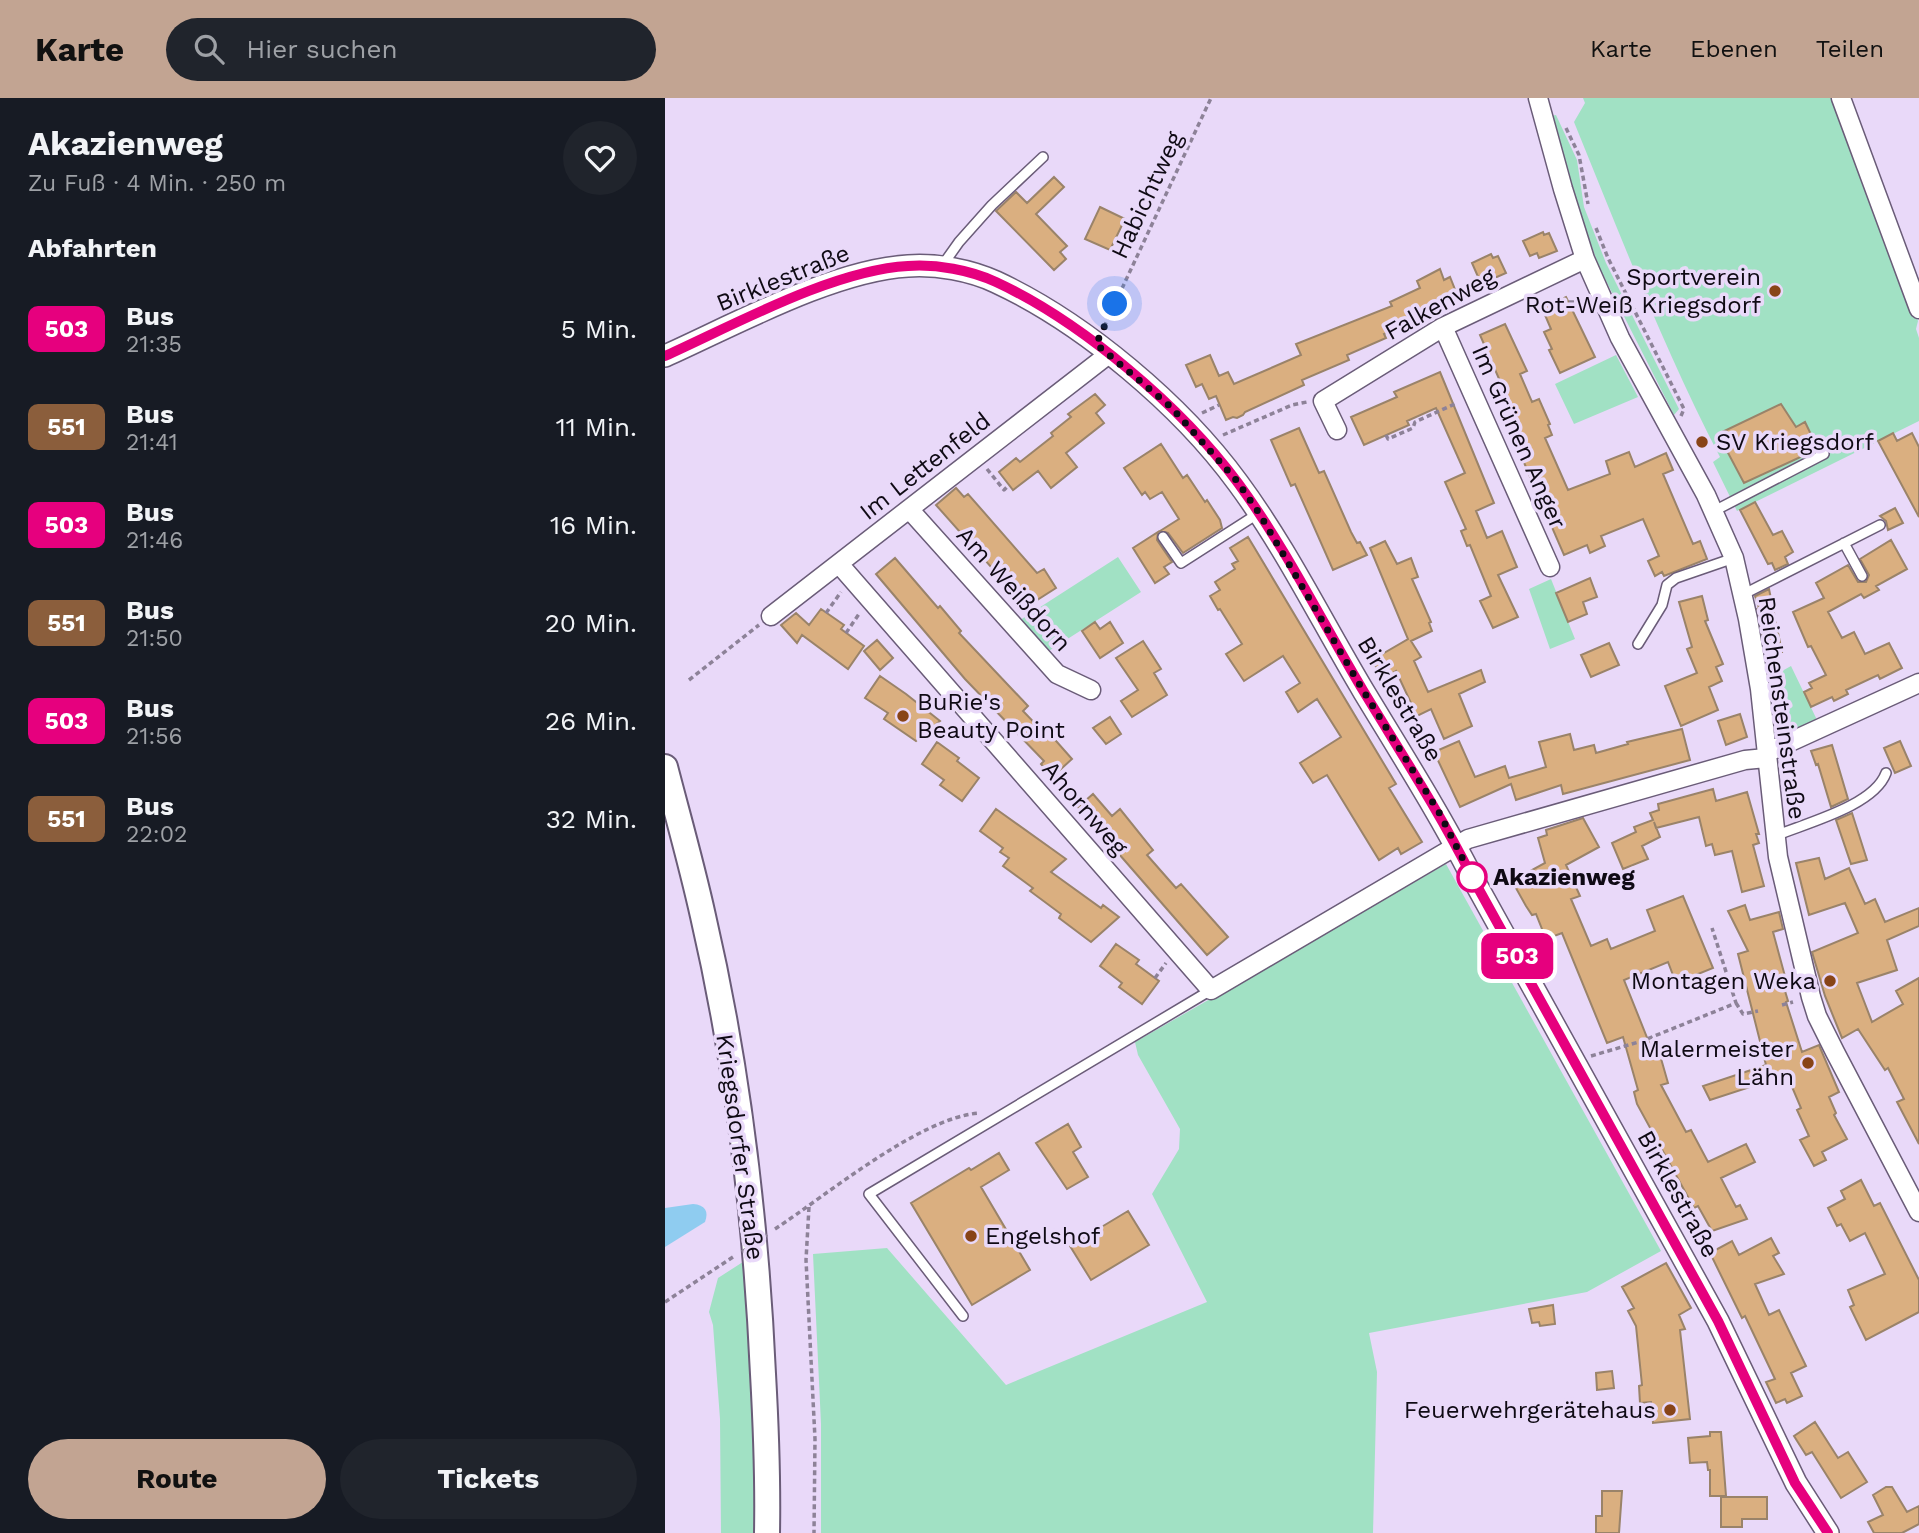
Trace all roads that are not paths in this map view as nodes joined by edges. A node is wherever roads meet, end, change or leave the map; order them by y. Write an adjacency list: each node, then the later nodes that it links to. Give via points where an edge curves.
1 (1538, 98): 4 (street, Reichensteinstraße)
2 (1841, 98): 6 (street)
3 (1042, 157): 5 (lane, via 992,205)
4 (1585, 259): 7 (street, Falkenweg); 13 (street, Reichensteinstraße, via 1620,338)
5 (941, 267): 8 (street, Birklestraße, via 994,281 1041,306); 9 (street, Birklestraße, via 864,272 798,296)
6 (1919, 309)
7 (1443, 327): 10 (street, Falkenweg, via 1323,401); 19 (street, Im Grünen Anger)
8 (1108, 354): 12 (street, Im Lettenfeld); 14 (street, Birklestraße, via 1171,407 1237,481)
9 (665, 356)
10 (1337, 430)
11 (1824, 454): 13 (lane)
12 (909, 509): 20 (street, Im Lettenfeld); 26 (street, Am Weißdorn, via 1057,674)
13 (1714, 511): 18 (street, Reichensteinstraße)
14 (1259, 513): 16 (lane, via 1181,563); 31 (street, Birklestraße)
15 (1880, 525): 17 (lane)
16 (1163, 537)
17 (1844, 543): 21 (lane); 22 (lane)
18 (1734, 558): 22 (street, Reichensteinstraße); 24 (lane, via 1667,585 1662,605)
19 (1550, 567)
20 (845, 571): 23 (street, Im Lettenfeld); 32 (street, Ahornweg)
21 (1862, 576)
22 (1742, 595): 27 (street, Reichensteinstraße, via 1760,689)
23 (771, 616)
24 (1637, 644)
25 (1919, 684): 27 (street)
26 (1091, 690)
27 (1766, 755): 30 (street, Reichensteinstraße); 31 (street)
28 (665, 767): 35 (main road, Kriegsdorfer Straße, via 703,917 751,1191 761,1321)
29 (1886, 773): 30 (lane, via 1877,789 1858,802)
30 (1775, 836): 33 (street, Reichensteinstraße, via 1817,1016)
31 (1456, 845): 32 (street); 36 (street, Birklestraße, via 1718,1321 1799,1490)
32 (1211, 990): 34 (lane, via 869,1194)
33 (1919, 1212)
34 (963, 1316)
35 (767, 1533)
36 (1828, 1533)

